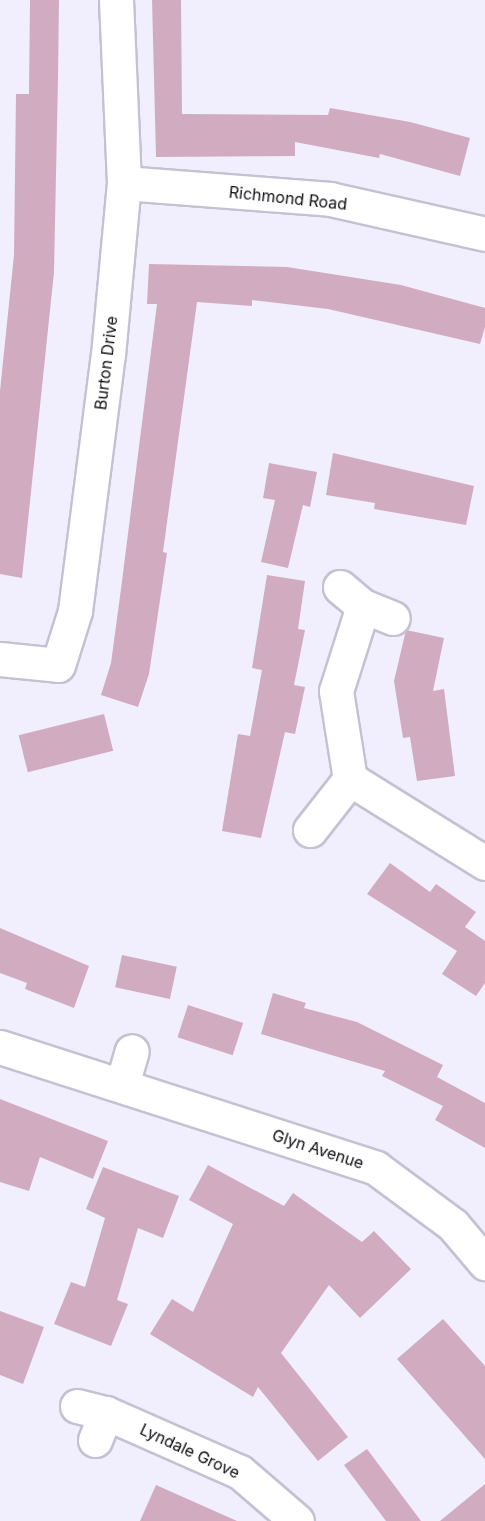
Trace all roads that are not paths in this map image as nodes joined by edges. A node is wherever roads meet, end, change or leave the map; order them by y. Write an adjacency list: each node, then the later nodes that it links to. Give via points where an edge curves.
1 (116, 0): 2 (street, Burton Drive)
2 (124, 183): 3 (street, Richmond Road, via 330,199); 5 (street, Burton Drive, via 108,355 75,611 58,665)
3 (485, 234)
4 (393, 618): 6 (street, via 352,596 336,691)
5 (0, 659)
6 (350, 779): 7 (street); 8 (street)
7 (310, 830)
8 (485, 863)
9 (0, 1047): 11 (street, Glyn Avenue)
10 (132, 1051): 11 (street)
11 (122, 1085): 12 (street, Glyn Avenue, via 376,1168 453,1225)
12 (485, 1263)
13 (93, 1420): 14 (street, Lyndale Grove, via 240,1472)
14 (297, 1521)

